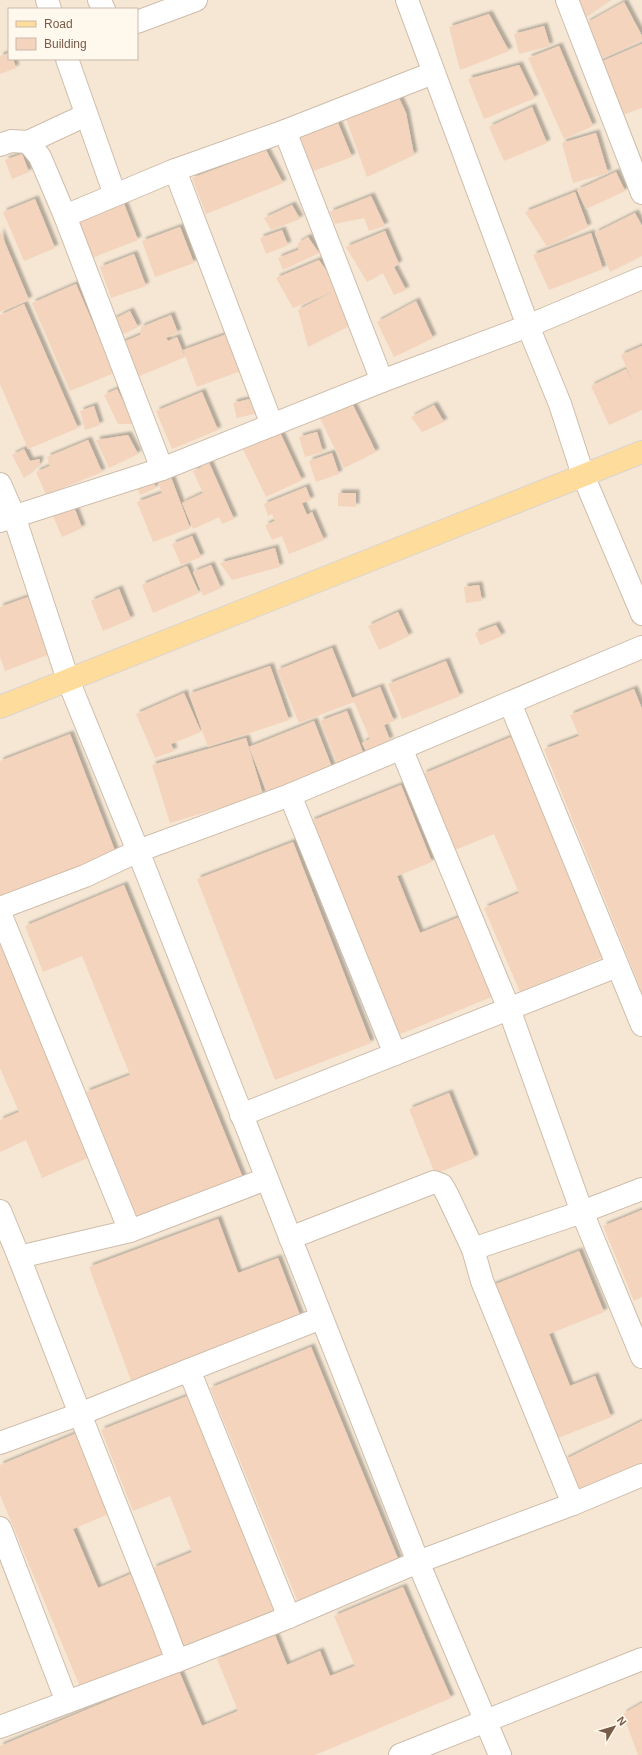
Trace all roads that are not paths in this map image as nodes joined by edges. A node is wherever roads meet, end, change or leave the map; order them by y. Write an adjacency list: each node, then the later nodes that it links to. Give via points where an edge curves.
1 (196, 0): 4 (street)
2 (566, 0): 12 (street)
3 (410, 1): 6 (street)
4 (138, 22)
5 (67, 60): 7 (street)
6 (433, 73): 8 (street); 16 (street)
7 (86, 116): 9 (street); 13 (street)
8 (285, 131): 11 (street); 17 (street)
9 (28, 142): 10 (street, via 11,141); 14 (street, via 40,157)
10 (0, 144)
11 (176, 170): 13 (street); 18 (street)
12 (642, 194)
13 (115, 196): 14 (street)
14 (65, 216): 20 (street)
15 (642, 278): 16 (street)
16 (528, 326): 17 (street); 21 (street, via 560,404)
17 (382, 381): 18 (street)
18 (272, 425): 20 (street)
19 (642, 452): 21 (main road)
20 (162, 469): 23 (street)
21 (583, 475): 24 (street); 26 (main road)
22 (0, 484): 23 (street)
23 (7, 519): 26 (street)
24 (642, 614)
25 (642, 647): 27 (street)
26 (68, 680): 28 (main road); 31 (street)
27 (510, 703): 29 (street); 34 (street)
28 (0, 707)
29 (401, 748): 30 (street); 35 (street)
30 (290, 795): 31 (street); 37 (street)
31 (138, 851): 32 (street, via 85,876); 38 (street)
32 (0, 908)
33 (0, 913): 43 (street)
34 (617, 966): 35 (street); 36 (street)
35 (509, 1009): 37 (street); 42 (street)
36 (642, 1025)
37 (395, 1054): 38 (street)
38 (241, 1115): 39 (street)
39 (266, 1179): 43 (street); 44 (street)
40 (642, 1189): 42 (street)
41 (0, 1210): 46 (street)
42 (582, 1212): 45 (street); 48 (street)
43 (130, 1231): 46 (street)
44 (290, 1238): 45 (street, via 434,1182 442,1185); 47 (street)
45 (473, 1249): 53 (street, via 482,1281)
46 (19, 1256): 50 (street)
47 (321, 1318): 49 (street); 55 (street)
48 (642, 1357)
49 (189, 1370): 50 (street); 56 (street)
50 (80, 1414): 51 (street); 58 (street)
51 (0, 1443)
52 (642, 1475): 53 (street)
53 (574, 1504): 55 (street)
54 (0, 1528): 59 (street)
55 (418, 1562): 56 (street); 60 (street)
56 (289, 1617): 58 (street)
57 (642, 1659): 60 (street)
58 (177, 1661): 59 (street)
59 (67, 1702): 61 (street)
60 (485, 1721): 62 (street); 63 (street)
61 (0, 1727)
62 (400, 1755)
63 (500, 1755)

